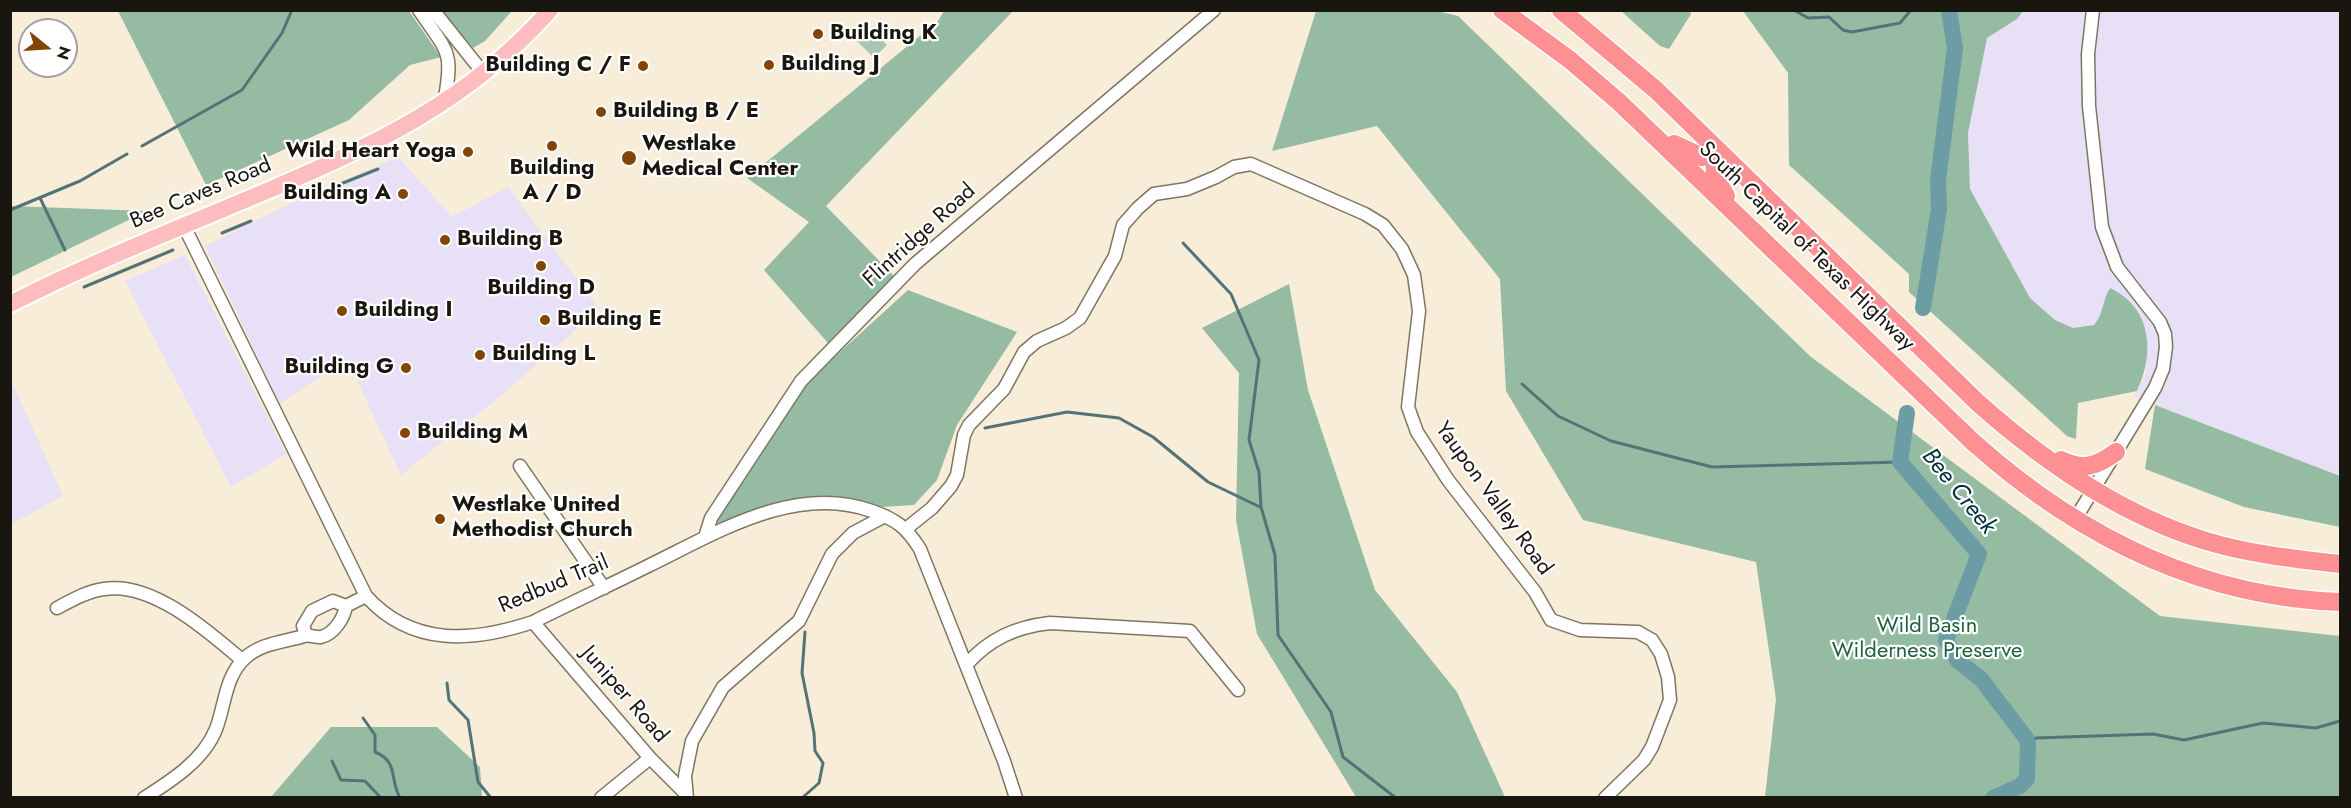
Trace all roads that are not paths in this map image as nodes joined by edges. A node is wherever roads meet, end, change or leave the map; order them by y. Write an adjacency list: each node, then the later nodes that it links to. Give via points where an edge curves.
1 (419, 10): 9 (street, via 449,54)
2 (434, 10): 8 (street)
3 (550, 10): 8 (main road, Bee Caves Road)
4 (1214, 10): 24 (street, Flintridge Road, via 915,264 809,373 711,518)
5 (1502, 10): 10 (highway, South Capital of Texas Highway)
6 (1561, 10): 11 (highway, South Capital of Texas Highway, via 1632,68)
7 (2093, 10): 16 (street, via 2088,54 2089,106 2102,227 2117,267 2160,322 2166,348 2155,388)
8 (484, 74): 9 (main road, Bee Caves Road)
9 (444, 103): 13 (main road, Bee Caves Road, via 370,146)
10 (1631, 112): 11 (highway, via 1687,152 1707,157); 12 (highway, South Capital of Texas Highway)
11 (1719, 151): 12 (highway, via 1714,176); 15 (highway, South Capital of Texas Highway)
12 (1742, 219): 21 (highway, South Capital of Texas Highway, via 1973,442)
13 (184, 226): 14 (main road, Bee Caves Road); 27 (street, Redbud Trail)
14 (10, 304)
15 (2024, 443): 16 (highway, via 2069,464 2085,467 2098,465); 18 (highway, South Capital of Texas Highway)
16 (2116, 452): 18 (street)
17 (520, 466): 26 (street)
18 (2094, 488): 21 (street); 25 (highway, South Capital of Texas Highway, via 2142,516 2206,541 2246,551)
19 (849, 503): 20 (street, Redbud Trail); 23 (street, via 857,518); 24 (street, Redbud Trail, via 817,501 797,505)
20 (885, 516): 22 (street, Redbud Trail); 23 (street)
21 (2074, 520): 28 (highway, South Capital of Texas Highway, via 2100,536 2220,584 2286,597)
22 (907, 528): 34 (street, via 920,549); 41 (street, Yaupon Valley Road, via 951,486 969,425 1004,389 1024,352 1080,318 1116,256 1123,225 1138,208 1154,194 1186,189 1233,166 1251,164 1365,214 1383,225 1402,249 1414,275 1419,310 1408,408 1430,455 1535,592 1551,620 1580,630 1638,632 1652,640 1661,654 1670,700 1661,726 1644,760)
23 (853, 533): 37 (street, via 832,554 799,621 723,687 692,741 685,776)
24 (705, 537): 26 (street, Redbud Trail)
25 (2340, 564)
26 (604, 588): 31 (street, Redbud Trail)
27 (366, 596): 29 (street); 31 (street, Redbud Trail, via 393,621 431,634 486,634)
28 (2340, 602)
29 (346, 606): 32 (street, via 330,633 321,637); 32 (street, via 333,601 312,611 303,626)
30 (57, 608): 33 (street, via 102,589 145,592)
31 (533, 622): 36 (street, Juniper Road)
32 (306, 634): 33 (street, via 260,648)
33 (242, 660): 38 (street, via 227,687 218,725 207,746 188,766)
34 (966, 665): 35 (street, via 989,643 1026,626 1050,623 1190,631); 40 (street)
35 (1238, 690)
36 (650, 758): 37 (street, Juniper Road); 39 (street)
37 (687, 796)
38 (144, 798)
39 (601, 798)
40 (1016, 798)
41 (1605, 798)

